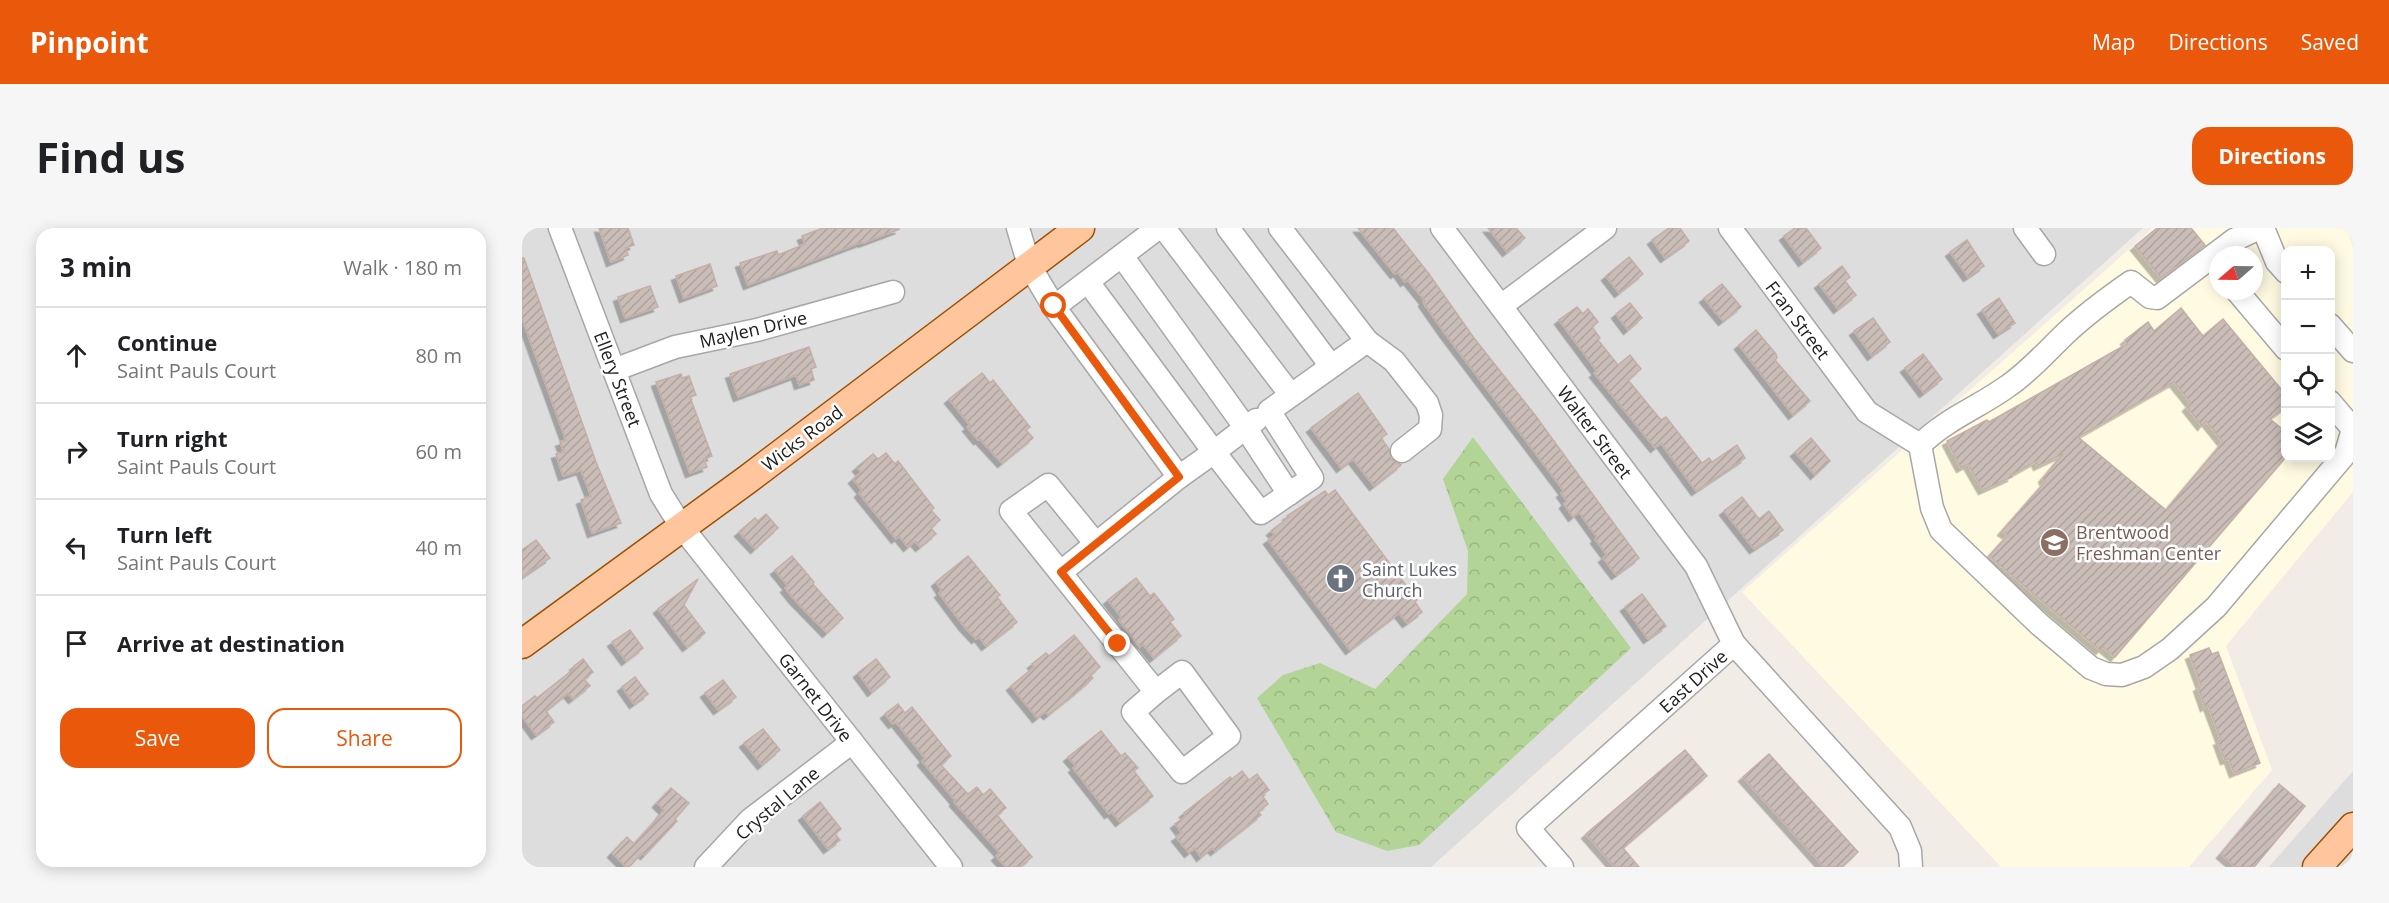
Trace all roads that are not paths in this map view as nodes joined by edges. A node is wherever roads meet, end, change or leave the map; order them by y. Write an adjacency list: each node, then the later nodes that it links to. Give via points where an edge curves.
1 (560, 228): 29 (street, Ellery Street)
2 (1018, 228): 16 (street)
3 (1080, 228): 16 (main road, Wicks Road)
4 (1158, 228): 15 (street)
5 (1164, 228): 30 (street)
6 (1228, 228): 28 (street)
7 (1280, 228): 25 (street)
8 (1442, 228): 23 (street, Walter Street)
9 (1605, 228): 23 (street)
10 (1730, 228): 35 (street, Fran Street, via 1867,412)
11 (2025, 228): 14 (street)
12 (2261, 228): 13 (street); 18 (street)
13 (2229, 246)
14 (2044, 254)
15 (1122, 256): 19 (street); 33 (street)
16 (1029, 265): 22 (street); 40 (main road, Wicks Road)
17 (2209, 266): 35 (street, via 2157,298 2131,282 2102,302 2006,388 1937,429)
18 (2281, 266)
19 (1088, 282): 22 (street); 37 (street)
20 (893, 292): 29 (street, Maylen Drive, via 757,330 675,347)
21 (2245, 300): 26 (street)
22 (1054, 306): 38 (street)
23 (1501, 306): 44 (street, Walter Street, via 1696,566)
24 (2335, 330): 27 (street)
25 (1367, 342): 28 (street); 36 (street, via 1394,361 1431,415 1430,429)
26 (2281, 343)
27 (2353, 351)
28 (1331, 366): 30 (street)
29 (614, 369): 40 (street, Ellery Street, via 661,494)
30 (1290, 394): 32 (street)
31 (2335, 407): 34 (street)
32 (1269, 411): 33 (street); 39 (street, via 1312,478)
33 (1245, 427): 37 (street); 39 (street)
34 (2353, 429): 35 (street, via 2346,453 2216,607 2153,662 2114,676 2091,668 1941,530 1932,508)
35 (1920, 445)
36 (1402, 451)
37 (1214, 452): 38 (street); 39 (street, via 1261,513)
38 (1179, 477): 41 (street)
39 (1289, 494)
40 (681, 526): 43 (main road, Wicks Road); 46 (street, Garnet Drive)
41 (1096, 544): 42 (street); 42 (street, via 1048,485 1011,511)
42 (1061, 572): 45 (street)
43 (522, 644)
44 (1734, 644): 50 (street, East Drive, via 1528,828); 51 (street, East Drive, via 1900,827 1910,851)
45 (1156, 692)
46 (852, 742): 48 (street, Crystal Lane, via 750,820); 49 (street, Garnet Drive)
47 (2353, 827): 52 (main road)
48 (706, 867)
49 (951, 867)
50 (1562, 867)
51 (1911, 867)
52 (2317, 867)

